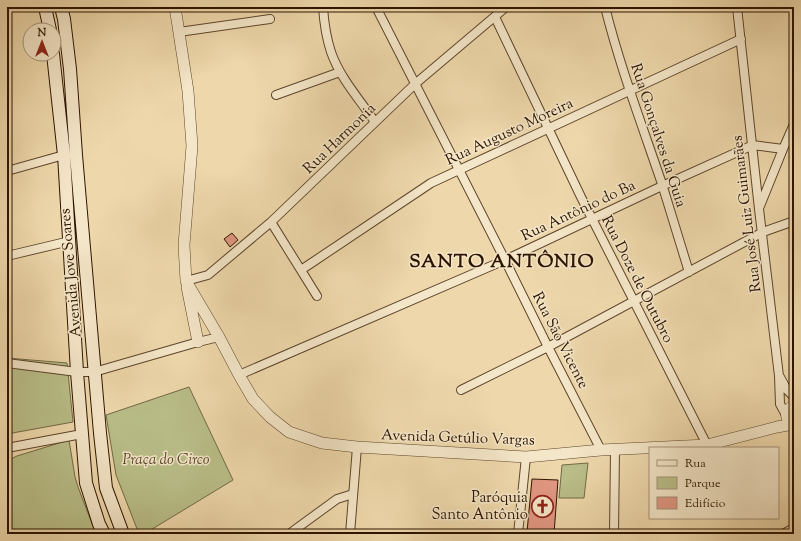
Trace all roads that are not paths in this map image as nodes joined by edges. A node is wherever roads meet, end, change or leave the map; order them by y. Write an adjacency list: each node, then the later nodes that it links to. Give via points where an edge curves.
1 (45, 7): 11 (main road)
2 (61, 7): 46 (main road, Avenida Jove Soares, via 70,69)
3 (175, 7): 12 (street, Avenida Getúlio Vargas)
4 (323, 7): 15 (street, via 331,53)
5 (376, 7): 16 (street, Rua São Vicente)
6 (506, 7): 9 (street, Rua Harmonia)
7 (605, 7): 17 (street, Rua Gonçalves da Guia)
8 (737, 7): 13 (street, Rua José Luiz Guimarães)
9 (495, 17): 16 (street, Rua Harmonia); 21 (street, Rua Doze de Outubro)
10 (270, 19): 12 (street)
11 (48, 22)
12 (179, 32): 38 (street, Avenida Getúlio Vargas, via 188,92 192,146 184,245)
13 (741, 39): 17 (street, Rua Augusto Moreira); 22 (street, Rua José Luiz Guimarães)
14 (54, 62): 24 (main road, Avenida Jove Soares)
15 (340, 72): 18 (street); 19 (street)
16 (415, 84): 19 (street, Rua Harmonia); 25 (street, Rua São Vicente)
17 (629, 91): 21 (street, Rua Augusto Moreira); 27 (street, Rua Gonçalves da Guia)
18 (276, 95)
19 (375, 122): 31 (street, Rua Harmonia)
20 (794, 124): 23 (street)
21 (548, 128): 25 (street, Rua Augusto Moreira); 29 (street, Rua Doze de Outubro)
22 (753, 145): 23 (street); 27 (street, Rua Antônio do Ba); 28 (street, Rua José Luiz Guimarães)
23 (783, 149): 28 (street)
24 (64, 155): 26 (street); 33 (main road, Avenida Jove Soares)
25 (459, 170): 35 (street, Rua São Vicente); 36 (street, Rua Augusto Moreira, via 430,183)
26 (7, 171)
27 (662, 186): 29 (street, Rua Antônio do Ba); 37 (street, Rua Gonçalves da Guia)
28 (759, 209): 32 (street, Rua José Luiz Guimarães)
29 (592, 219): 35 (street, Rua Antônio do Ba); 40 (street, Rua Doze de Outubro)
30 (794, 221): 32 (street)
31 (271, 222): 36 (street); 38 (street, Rua Harmonia, via 208,275)
32 (762, 232): 37 (street); 48 (street, Rua José Luiz Guimarães)
33 (70, 241): 34 (street); 45 (main road, Avenida Jove Soares)
34 (7, 256)
35 (505, 260): 43 (street, Rua São Vicente); 47 (street, Rua Antônio do Ba)
36 (302, 270): 39 (street)
37 (689, 272): 40 (street)
38 (186, 280): 41 (street, Avenida Getúlio Vargas); 42 (street)
39 (317, 296)
40 (634, 301): 43 (street); 54 (street, Rua Doze de Outubro)
41 (219, 337): 42 (street); 47 (street, Avenida Getúlio Vargas)
42 (198, 342): 46 (street)
43 (548, 347): 49 (street); 60 (street, Rua São Vicente)
44 (7, 363): 45 (street)
45 (77, 372): 46 (street); 53 (main road, Avenida Jove Soares)
46 (94, 372): 65 (main road, Avenida Jove Soares, via 106,488)
47 (239, 375): 55 (street, Avenida Getúlio Vargas, via 253,399 289,432 322,444)
48 (779, 376): 50 (street); 52 (street, Rua José Luiz Guimarães, via 780,404)
49 (461, 390)
50 (794, 397)
51 (794, 406): 52 (street, via 788,410)
52 (791, 421): 54 (street, Avenida Getúlio Vargas)
53 (82, 434): 57 (street); 64 (main road, Avenida Jove Soares, via 86,482)
54 (707, 445): 56 (street, Avenida Getúlio Vargas)
55 (356, 447): 61 (street, Avenida Getúlio Vargas); 62 (street)
56 (661, 447)
57 (7, 448)
58 (649, 448): 59 (street, Avenida Getúlio Vargas)
59 (615, 449): 60 (street, Avenida Getúlio Vargas); 69 (street)
60 (601, 450): 61 (street, Avenida Getúlio Vargas)
61 (526, 457): 68 (street)
62 (353, 494): 66 (street, via 337,498); 67 (street)
63 (794, 528): 70 (street)
64 (104, 534)
65 (123, 534)
66 (289, 534)
67 (350, 534)
68 (518, 534)
69 (614, 534)
70 (783, 534)

